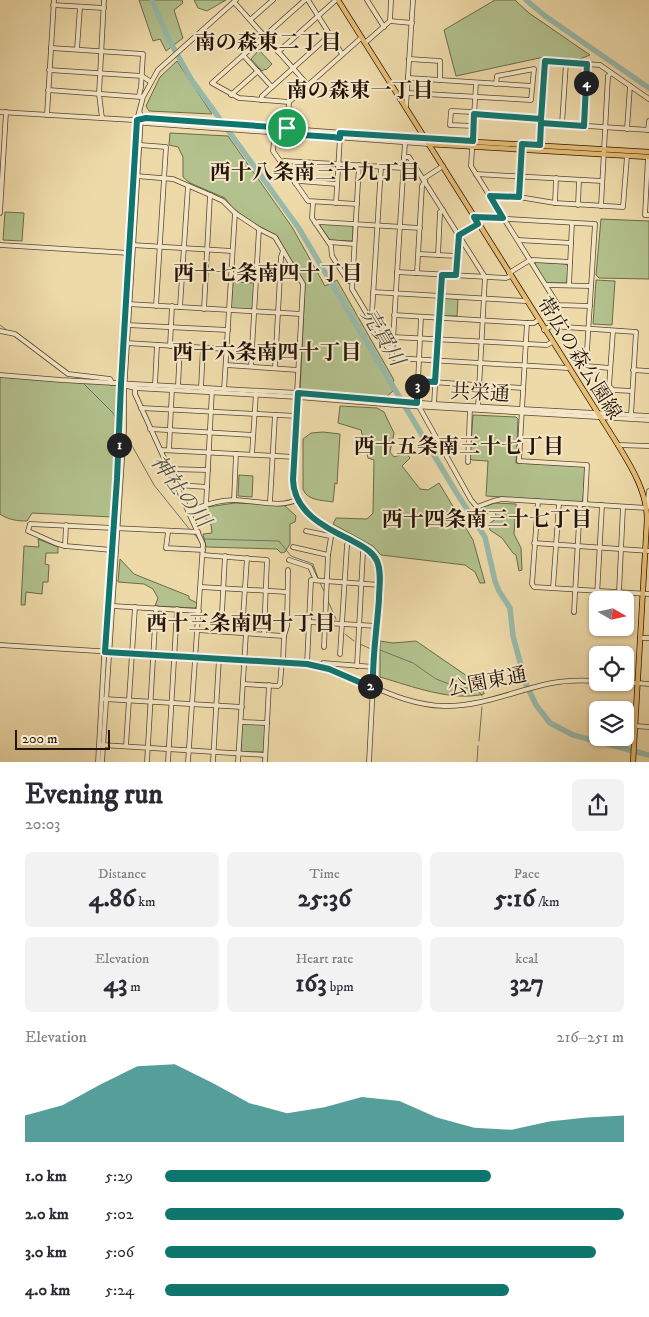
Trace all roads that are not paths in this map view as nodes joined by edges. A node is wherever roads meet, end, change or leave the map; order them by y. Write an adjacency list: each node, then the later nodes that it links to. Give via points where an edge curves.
1 (54, 0): 10 (street)
2 (104, 0): 12 (street)
3 (273, 0): 14 (street)
4 (307, 0): 13 (street); 19 (street)
5 (337, 0): 13 (street); 20 (main road, 帯広の森公園線)
6 (367, 0): 17 (street)
7 (413, 0): 16 (street)
8 (235, 1): 14 (street); 39 (street, via 158,70)
9 (390, 1): 15 (street)
10 (53, 6): 11 (street); 22 (street)
11 (80, 7): 12 (street); 23 (street)
12 (104, 8): 24 (street)
13 (318, 16): 18 (street); 25 (street)
14 (250, 20): 19 (street)
15 (390, 21): 16 (street); 17 (street)
16 (412, 23): 28 (street)
17 (384, 27): 21 (street)
18 (330, 35): 26 (street); 31 (street)
19 (264, 36): 25 (street); 27 (street)
20 (361, 38): 21 (main road, 帯広の森公園線); 26 (street)
21 (365, 43): 55 (main road, 帯広の森公園線)
22 (50, 48): 23 (street); 32 (street)
23 (77, 49): 24 (street)
24 (101, 51): 34 (street); 36 (street, via 143,54)
25 (278, 52): 31 (street)
26 (342, 54): 42 (street)
27 (243, 56): 33 (street); 49 (street, via 212,83)
28 (410, 59): 37 (street); 38 (street, via 440,61)
29 (566, 63): 30 (street); 62 (street, via 545,61); 64 (street)
30 (587, 64): 35 (street, via 600,65); 66 (street)
31 (293, 68): 42 (street); 43 (street)
32 (49, 70): 34 (street); 46 (street)
33 (258, 71): 43 (street); 49 (street)
34 (100, 73): 36 (street); 48 (street)
35 (611, 73): 45 (street); 67 (street, via 608,76)
36 (142, 76): 39 (street); 50 (street)
37 (408, 78): 38 (street); 47 (street)
38 (440, 80): 40 (street)
39 (151, 82): 50 (street)
40 (476, 83): 41 (street); 51 (street)
41 (496, 84): 44 (street); 44 (street, via 497,76 534,69)
42 (308, 85): 54 (street)
43 (272, 86): 53 (street)
44 (532, 86): 51 (street, via 531,100)
45 (630, 86): 52 (street); 70 (street)
46 (48, 90): 48 (street); 59 (street)
47 (408, 93): 51 (street); 55 (street)
48 (99, 94): 50 (street); 60 (street)
49 (232, 95): 53 (street)
50 (141, 97): 61 (street)
51 (475, 97): 58 (street)
52 (649, 99)
53 (261, 100): 54 (street)
54 (289, 102): 69 (street)
55 (406, 109): 75 (main road, 帯広の森公園線)
56 (0, 112): 57 (street)
57 (6, 112): 59 (street); 114 (street)
58 (474, 113): 62 (street); 65 (street); 65 (street, via 451,111 450,125)
59 (46, 115): 60 (street)
60 (102, 118): 61 (street)
61 (140, 119): 68 (street); 72 (street); 79 (street); 93 (street)
62 (541, 121): 64 (street); 81 (street)
63 (649, 121): 71 (street)
64 (562, 124): 66 (street)
65 (473, 126): 78 (street)
66 (584, 126): 67 (street)
67 (605, 127): 70 (street); 82 (street)
68 (275, 128): 69 (street); 72 (street)
69 (287, 128): 73 (street); 74 (street)
70 (627, 128): 71 (street)
71 (649, 130)
72 (274, 133): 73 (street); 86 (street, via 273,151)
73 (287, 134): 74 (street)
74 (340, 135): 75 (street); 76 (street); 87 (street)
75 (425, 139): 77 (main road, 帯広の森公園線); 78 (main road)
76 (405, 142): 77 (street); 84 (street)
77 (428, 144): 78 (main road); 89 (main road, 帯広の森公園線)
78 (472, 144): 80 (main road); 92 (street, via 471,166)
79 (140, 145): 93 (street); 95 (street, via 166,147)
80 (521, 147): 81 (main road); 94 (street)
81 (540, 148): 82 (main road)
82 (604, 152): 83 (main road); 85 (main road); 99 (street)
83 (649, 155): 85 (main road); 115 (street, via 645,215)
84 (404, 156): 91 (street); 97 (street, via 410,157)
85 (627, 156): 111 (street, via 623,207)
86 (280, 162): 87 (street); 100 (street)
87 (338, 164): 88 (street); 101 (street)
88 (359, 166): 90 (street); 109 (street)
89 (442, 166): 97 (street); 116 (main road, 帯広の森公園線)
90 (380, 167): 91 (street); 122 (street)
91 (403, 168): 123 (street)
92 (476, 174): 94 (street); 104 (street)
93 (135, 176): 95 (street); 132 (street)
94 (520, 176): 96 (street); 105 (street)
95 (164, 178): 102 (street); 133 (street)
96 (556, 178): 98 (street); 108 (street)
97 (424, 180): 112 (street); 124 (street)
98 (579, 180): 99 (street); 110 (street)
99 (602, 181): 111 (street)
100 (295, 184): 101 (street, via 299,181); 106 (street, via 308,201)
101 (337, 184): 107 (street)
102 (188, 186): 103 (street); 134 (street)
103 (210, 195): 113 (street, via 223,201); 135 (street)
104 (490, 196): 105 (street); 117 (street)
105 (519, 197): 108 (street)
106 (313, 202): 107 (street); 118 (street, via 312,218)
107 (336, 203): 109 (street)
108 (555, 203): 110 (street)
109 (357, 204): 120 (street)
110 (578, 205): 111 (street)
111 (601, 206)
112 (443, 210): 126 (street); 140 (street, via 440,212)
113 (235, 213): 125 (street); 136 (street)
114 (0, 214)
115 (649, 215)
116 (474, 217): 117 (street); 121 (main road, 帯広の森公園線)
117 (503, 218): 119 (street); 127 (street)
118 (315, 223): 120 (street); 128 (street)
119 (572, 223): 129 (street); 153 (street, via 595,224)
120 (356, 224): 122 (street); 131 (street)
121 (478, 224): 126 (street); 148 (main road, 帯広の森公園線)
122 (377, 225): 123 (street); 154 (street)
123 (400, 226): 124 (street); 144 (street)
124 (420, 228): 139 (street)
125 (259, 229): 137 (street, via 275,237); 166 (street)
126 (459, 235): 141 (street); 149 (street)
127 (518, 240): 129 (street); 142 (street)
128 (329, 242): 131 (street); 150 (street, via 332,256 348,281)
129 (571, 243): 143 (street)
130 (0, 244): 138 (street)
131 (354, 244): 150 (street)
132 (131, 245): 133 (street); 138 (street); 159 (street)
133 (160, 246): 134 (street); 160 (street)
134 (183, 248): 135 (street); 163 (street)
135 (207, 249): 136 (street); 164 (street)
136 (232, 251): 165 (street)
137 (283, 251): 167 (street); 168 (street, via 303,284)
138 (128, 253): 159 (street)
139 (419, 254): 140 (street); 145 (street)
140 (438, 255): 141 (street)
141 (458, 256): 147 (street)
142 (530, 261): 143 (street); 148 (street); 151 (street)
143 (570, 262): 152 (street)
144 (397, 272): 145 (street); 155 (street)
145 (417, 273): 146 (street)
146 (442, 275): 147 (street); 156 (street)
147 (456, 275): 149 (street)
148 (510, 275): 149 (street, via 506,278); 158 (main road, 帯広の森公園線)
149 (485, 277): 157 (street)
150 (352, 281): 171 (street, via 352,289)
151 (546, 285): 152 (street); 162 (street, via 558,305)
152 (569, 285): 153 (street)
153 (591, 286): 162 (street)
154 (373, 292): 155 (street); 171 (street)
155 (396, 293): 156 (street); 169 (street)
156 (440, 295): 157 (street); 172 (street)
157 (484, 298): 158 (street); 173 (street)
158 (526, 301): 174 (main road, 帯広の森公園線)
159 (128, 304): 160 (street); 176 (street)
160 (156, 306): 161 (street)
161 (172, 306): 163 (street); 177 (street)
162 (590, 306): 178 (street)
163 (180, 307): 164 (street)
164 (204, 309): 165 (street)
165 (229, 310): 166 (street); 179 (street)
166 (254, 312): 167 (street); 200 (street)
167 (278, 313): 168 (street); 202 (street)
168 (301, 314): 205 (street)
169 (394, 315): 170 (street); 183 (street)
170 (421, 317): 172 (street); 184 (street)
171 (370, 318): 194 (street, via 387,347)
172 (439, 318): 173 (street); 185 (street)
173 (483, 320): 175 (street); 186 (street)
174 (538, 320): 175 (street); 180 (main road, 帯広の森公園線)
175 (526, 323): 190 (street)
176 (127, 325): 177 (street); 188 (street)
177 (172, 327): 179 (street); 191 (street)
178 (589, 329): 180 (street, via 551,326); 181 (street); 204 (street, via 586,366)
179 (228, 330): 195 (street)
180 (544, 330): 187 (main road, 帯広の森公園線)
181 (612, 331): 204 (street); 206 (street, via 636,332)
182 (0, 332): 211 (street, via 15,334 68,374 110,379)
183 (393, 337): 184 (street); 194 (street)
184 (420, 338): 185 (street); 196 (street)
185 (438, 339): 186 (street); 197 (street)
186 (482, 342): 190 (street); 198 (street)
187 (552, 342): 190 (street, via 547,346); 203 (main road, 帯広の森公園線)
188 (125, 343): 189 (street); 212 (street)
189 (157, 345): 191 (street); 213 (street)
190 (525, 345): 201 (street)
191 (170, 346): 192 (street)
192 (180, 346): 193 (street); 216 (street)
193 (203, 347): 195 (street); 219 (street)
194 (392, 348): 196 (street, via 394,358)
195 (226, 349): 199 (street)
196 (418, 360): 197 (street); 209 (street)
197 (437, 361): 198 (street); 210 (street)
198 (480, 363): 201 (street); 214 (street)
199 (226, 365): 200 (street); 221 (street)
200 (251, 366): 202 (street)
201 (524, 366): 203 (street); 218 (street)
202 (275, 368): 205 (street)
203 (568, 368): 237 (main road, 帯広の森公園線)
204 (610, 368): 222 (street, via 609,386)
205 (298, 370): 224 (street)
206 (633, 370): 207 (street); 222 (street)
207 (649, 371)
208 (0, 375): 211 (street)
209 (417, 381): 210 (street); 225 (street)
210 (435, 382): 214 (street); 226 (street)
211 (112, 383): 212 (street, 共栄通)
212 (123, 384): 215 (street, 共栄通); 271 (street)
213 (155, 385): 215 (street, 共栄通); 217 (street, 共栄通)
214 (479, 385): 218 (street); 229 (street)
215 (135, 386): 217 (street, 共栄通); 227 (street)
216 (178, 386): 217 (street, 共栄通); 219 (street, 共栄通)
217 (172, 388): 219 (street, 共栄通); 230 (street)
218 (523, 388): 231 (street)
219 (201, 389): 220 (street, 共栄通)
220 (212, 390): 221 (street, 共栄通); 232 (street)
221 (224, 391): 223 (street, 共栄通)
222 (632, 391): 235 (street)
223 (256, 393): 224 (street, 共栄通); 233 (street)
224 (298, 394): 225 (street, 共栄通); 236 (street)
225 (415, 404): 226 (street, 共栄通); 262 (street, via 477,507 502,499)
226 (434, 406): 228 (street, 共栄通)
227 (141, 408): 230 (street); 240 (street)
228 (470, 408): 229 (street, 共栄通); 253 (street)
229 (478, 408): 231 (street, 共栄通)
230 (171, 409): 232 (street); 241 (street)
231 (522, 411): 237 (street, 共栄通); 264 (street, via 519,461 587,465)
232 (211, 412): 233 (street); 242 (street)
233 (254, 414): 234 (street); 243 (street)
234 (275, 415): 236 (street); 251 (street)
235 (631, 415): 237 (street, 共栄通); 238 (street, 共栄通)
236 (297, 416): 252 (street)
237 (599, 416): 239 (street, 共栄通); 244 (main road, 帯広の森公園線)
238 (649, 416)
239 (649, 420)
240 (150, 429): 241 (street); 247 (street)
241 (170, 430): 242 (street); 246 (street)
242 (210, 432): 243 (street); 248 (street)
243 (253, 435): 250 (street)
244 (618, 445): 245 (street); 268 (main road, 帯広の森公園線, via 638,480)
245 (649, 446)
246 (169, 449): 247 (street); 248 (street)
247 (161, 450): 254 (street)
248 (209, 452): 249 (street); 255 (street)
249 (236, 454): 250 (street); 260 (street)
250 (252, 454): 251 (street)
251 (272, 456): 252 (street); 261 (street)
252 (295, 457): 259 (street)
253 (468, 462)
254 (170, 469): 255 (street); 256 (street)
255 (208, 470): 257 (street)
256 (177, 486): 257 (street); 269 (street)
257 (207, 487): 265 (street)
258 (649, 492): 268 (street)
259 (297, 499): 261 (street, via 289,503); 273 (street)
260 (234, 500): 261 (street); 265 (street)
261 (270, 502)
262 (538, 502): 263 (street); 279 (street)
263 (558, 503): 264 (street); 280 (street)
264 (582, 504): 266 (street); 282 (street)
265 (206, 505): 269 (street)
266 (602, 505): 267 (street); 285 (street)
267 (623, 507): 268 (street); 286 (street)
268 (647, 508): 276 (main road, 帯広の森公園線)
269 (189, 512): 275 (street)
270 (66, 525): 271 (street); 281 (street); 281 (street, via 30,524 28,531)
271 (116, 528): 274 (street); 287 (street); 312 (street)
272 (306, 531): 277 (street)
273 (332, 531): 277 (street); 278 (street)
274 (168, 532): 275 (street); 289 (street, via 166,548)
275 (198, 532): 289 (street)
276 (648, 534): 288 (main road, 帯広の森公園線)
277 (330, 536): 290 (street)
278 (349, 540): 284 (street); 297 (street)
279 (534, 543): 280 (street); 301 (street, via 532,584 534,587)
280 (556, 544): 282 (street); 301 (street)
281 (65, 546): 287 (street)
282 (578, 546): 285 (street); 303 (street)
283 (293, 547): 290 (street)
284 (365, 548): 298 (street); 299 (street, via 374,555 378,564)
285 (600, 548): 286 (street); 306 (street)
286 (621, 549): 288 (street); 307 (street)
287 (112, 550): 312 (street)
288 (647, 551): 310 (main road, 帯広の森公園線)
289 (203, 552): 291 (street); 300 (street)
290 (328, 555): 296 (street)
291 (225, 556): 292 (street); 302 (street)
292 (247, 558): 304 (street); 305 (street, via 267,560)
293 (290, 560): 295 (street, via 310,567)
294 (288, 570): 308 (street)
295 (316, 580): 296 (street); 318 (street, via 311,580)
296 (327, 581): 297 (street); 319 (street)
297 (344, 583): 298 (street); 320 (street)
298 (360, 584): 299 (street); 321 (street)
299 (380, 585): 322 (street)
300 (201, 587): 302 (street); 316 (street)
301 (553, 588): 303 (street)
302 (224, 589): 304 (street); 324 (street)
303 (575, 589): 306 (street); 317 (street)
304 (245, 590): 305 (street); 325 (street)
305 (266, 591): 308 (street); 326 (street)
306 (597, 591)
307 (618, 591)
308 (288, 592): 327 (street)
309 (634, 593): 310 (street)
310 (643, 593): 311 (street); 328 (main road, 帯広の森公園線)
311 (649, 594)
312 (110, 606): 313 (street); 332 (street); 333 (street)
313 (135, 607): 314 (street); 334 (street)
314 (156, 608): 315 (street); 335 (street)
315 (177, 609): 316 (street); 337 (street)
316 (199, 611): 323 (street)
317 (574, 612)
318 (309, 622): 319 (street); 342 (street)
319 (325, 623): 320 (street); 331 (street)
320 (342, 624): 321 (street); 336 (street)
321 (359, 625): 322 (street); 344 (street)
322 (377, 626): 345 (street)
323 (197, 630): 324 (street); 338 (street)
324 (221, 631): 325 (street)
325 (244, 632): 326 (street); 340 (street)
326 (264, 634): 327 (street)
327 (284, 636): 341 (street)
328 (640, 638): 329 (street); 348 (main road, 帯広の森公園線)
329 (649, 638)
330 (0, 646): 332 (street, 公園東通)
331 (324, 647)
332 (105, 652): 333 (street, 公園東通); 353 (street)
333 (110, 652): 334 (street, 公園東通); 353 (street)
334 (133, 653): 335 (street, 公園東通); 354 (street)
335 (153, 654): 337 (street, 公園東通); 355 (street)
336 (340, 654)
337 (174, 655): 338 (street, 公園東通); 356 (street)
338 (195, 656): 339 (street, 公園東通); 357 (street)
339 (219, 658): 340 (street, 公園東通); 358 (street)
340 (244, 659): 341 (street, 公園東通); 349 (street)
341 (282, 661): 342 (street, 公園東通); 351 (street, via 280,684)
342 (307, 664): 343 (street, 公園東通)
343 (321, 666): 344 (street, via 323,663); 352 (street, 公園東通)
344 (357, 666): 345 (street)
345 (374, 667): 352 (street)
346 (589, 681): 352 (street, 公園東通, via 565,681 481,702 444,706 417,703)
347 (634, 683): 348 (street)
348 (637, 683): 350 (street); 362 (main road, 帯広の森公園線)
349 (243, 684): 351 (street); 359 (street)
350 (649, 684)
351 (269, 686): 361 (street)
352 (373, 688): 380 (street)
353 (104, 699): 354 (street); 364 (street)
354 (130, 701): 355 (street); 365 (street)
355 (150, 702): 356 (street); 366 (street)
356 (171, 703): 357 (street); 367 (street)
357 (192, 704): 358 (street); 368 (street)
358 (216, 706): 359 (street); 369 (street)
359 (242, 707): 360 (street)
360 (241, 722): 361 (street); 370 (street)
361 (267, 723): 371 (street)
362 (635, 726): 363 (street); 381 (main road, 帯広の森公園線)
363 (649, 727)
364 (101, 745): 365 (street); 372 (street); 373 (street)
365 (126, 746): 366 (street)
366 (148, 747): 367 (street); 374 (street)
367 (168, 748): 368 (street); 375 (street)
368 (189, 750): 369 (street); 376 (street)
369 (213, 752): 370 (street); 377 (street)
370 (239, 753): 371 (street); 378 (street)
371 (265, 755): 379 (street)
372 (98, 762)
373 (102, 762)
374 (147, 762)
375 (168, 762)
376 (188, 762)
377 (212, 762)
378 (238, 762)
379 (265, 762)
380 (369, 762)
381 (633, 762)

